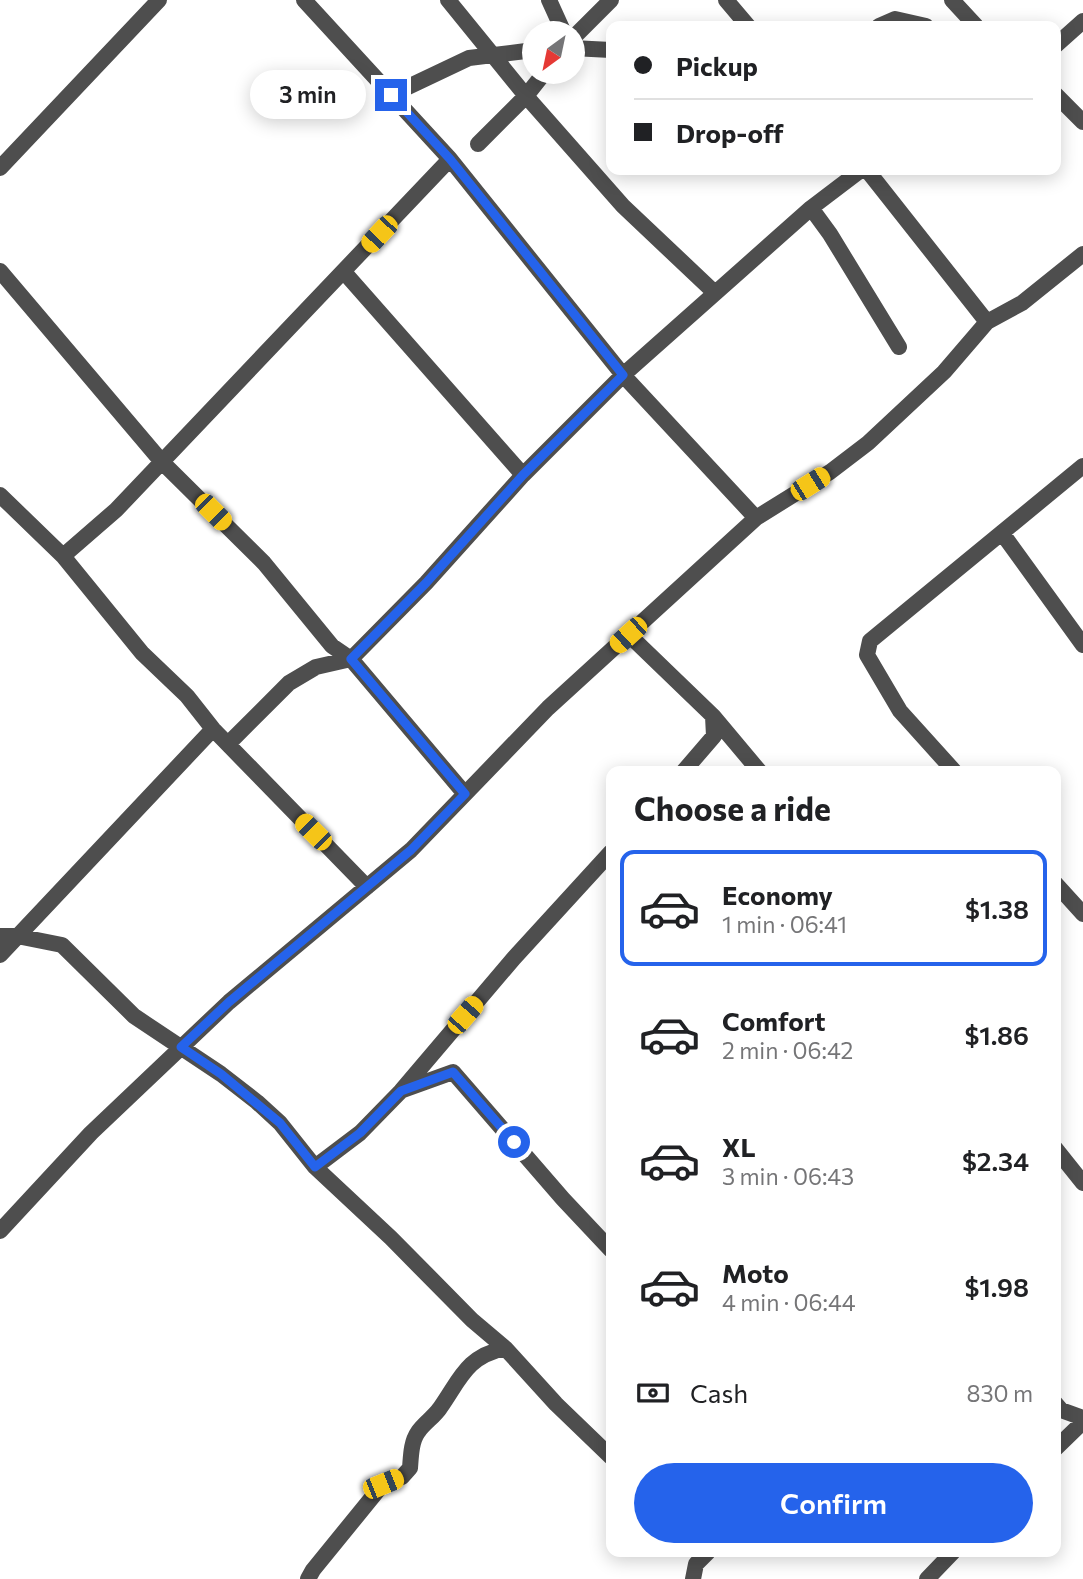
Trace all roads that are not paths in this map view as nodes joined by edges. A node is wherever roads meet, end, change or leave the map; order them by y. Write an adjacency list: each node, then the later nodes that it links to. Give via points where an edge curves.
1 (159, 0): 25 (street)
2 (304, 0): 19 (street)
3 (448, 0): 17 (street)
4 (549, 0): 8 (street)
5 (611, 0): 12 (street)
6 (726, 0): 9 (street)
7 (952, 0): 10 (street)
8 (559, 21)
9 (744, 21)
10 (971, 21)
11 (1083, 21): 13 (street)
12 (585, 26)
13 (1061, 41)
14 (585, 49): 15 (street)
15 (606, 50)
16 (522, 53): 17 (street)
17 (494, 57): 19 (street, via 469,58); 20 (street)
18 (536, 84): 20 (street)
19 (391, 95): 24 (street)
20 (526, 96): 23 (street); 32 (street, via 623,206)
21 (1061, 100): 22 (street)
22 (1083, 122)
23 (478, 144)
24 (450, 159): 31 (street); 35 (street)
25 (0, 168)
26 (854, 175): 28 (street)
27 (871, 175): 33 (street)
28 (811, 208): 32 (street); 34 (street)
29 (1083, 254): 33 (street, via 1022,303)
30 (0, 271): 36 (street)
31 (344, 272): 36 (street); 38 (street)
32 (715, 293): 35 (street)
33 (986, 322): 40 (street, via 944,372 867,443)
34 (899, 348)
35 (623, 375): 38 (street); 40 (street)
36 (162, 462): 42 (street); 45 (street, via 264,563 332,646)
37 (1083, 466): 41 (street)
38 (523, 475): 45 (street)
39 (0, 495): 42 (street)
40 (756, 518): 43 (street)
41 (1002, 533): 44 (street); 51 (street, via 870,641 867,656 900,711)
42 (63, 556): 47 (street, via 142,653 187,695)
43 (628, 635): 46 (street); 52 (street, via 548,708)
44 (1083, 645)
45 (351, 659): 48 (street, via 316,667 289,683); 52 (street)
46 (713, 716): 49 (street, via 714,736); 50 (street)
47 (213, 729): 48 (street); 58 (street)
48 (228, 744): 54 (street)
49 (688, 766)
50 (755, 766)
51 (950, 766)
52 (465, 794): 54 (street)
53 (606, 864): 61 (street, via 514,958)
54 (368, 887): 60 (street)
55 (1061, 890): 56 (street)
56 (1083, 914)
57 (0, 936): 58 (street)
58 (17, 936): 59 (street); 60 (street, via 62,945 134,1016)
59 (0, 955)
60 (181, 1047): 63 (street, via 280,1123); 65 (street, via 91,1133)
61 (401, 1091): 63 (street, via 360,1133); 66 (street, via 453,1072)
62 (1061, 1156): 64 (street)
63 (315, 1167): 67 (street)
64 (1083, 1183)
65 (0, 1231)
66 (606, 1245)
67 (505, 1348): 71 (street); 74 (street, via 486,1353 464,1371 440,1409 418,1431 412,1443 411,1468 383,1484)
68 (1061, 1410): 69 (street)
69 (1083, 1420): 70 (street)
70 (1061, 1443)
71 (606, 1452)
72 (703, 1557): 75 (street)
73 (948, 1557): 76 (street)
74 (308, 1579)
75 (692, 1579)
76 (927, 1579)

